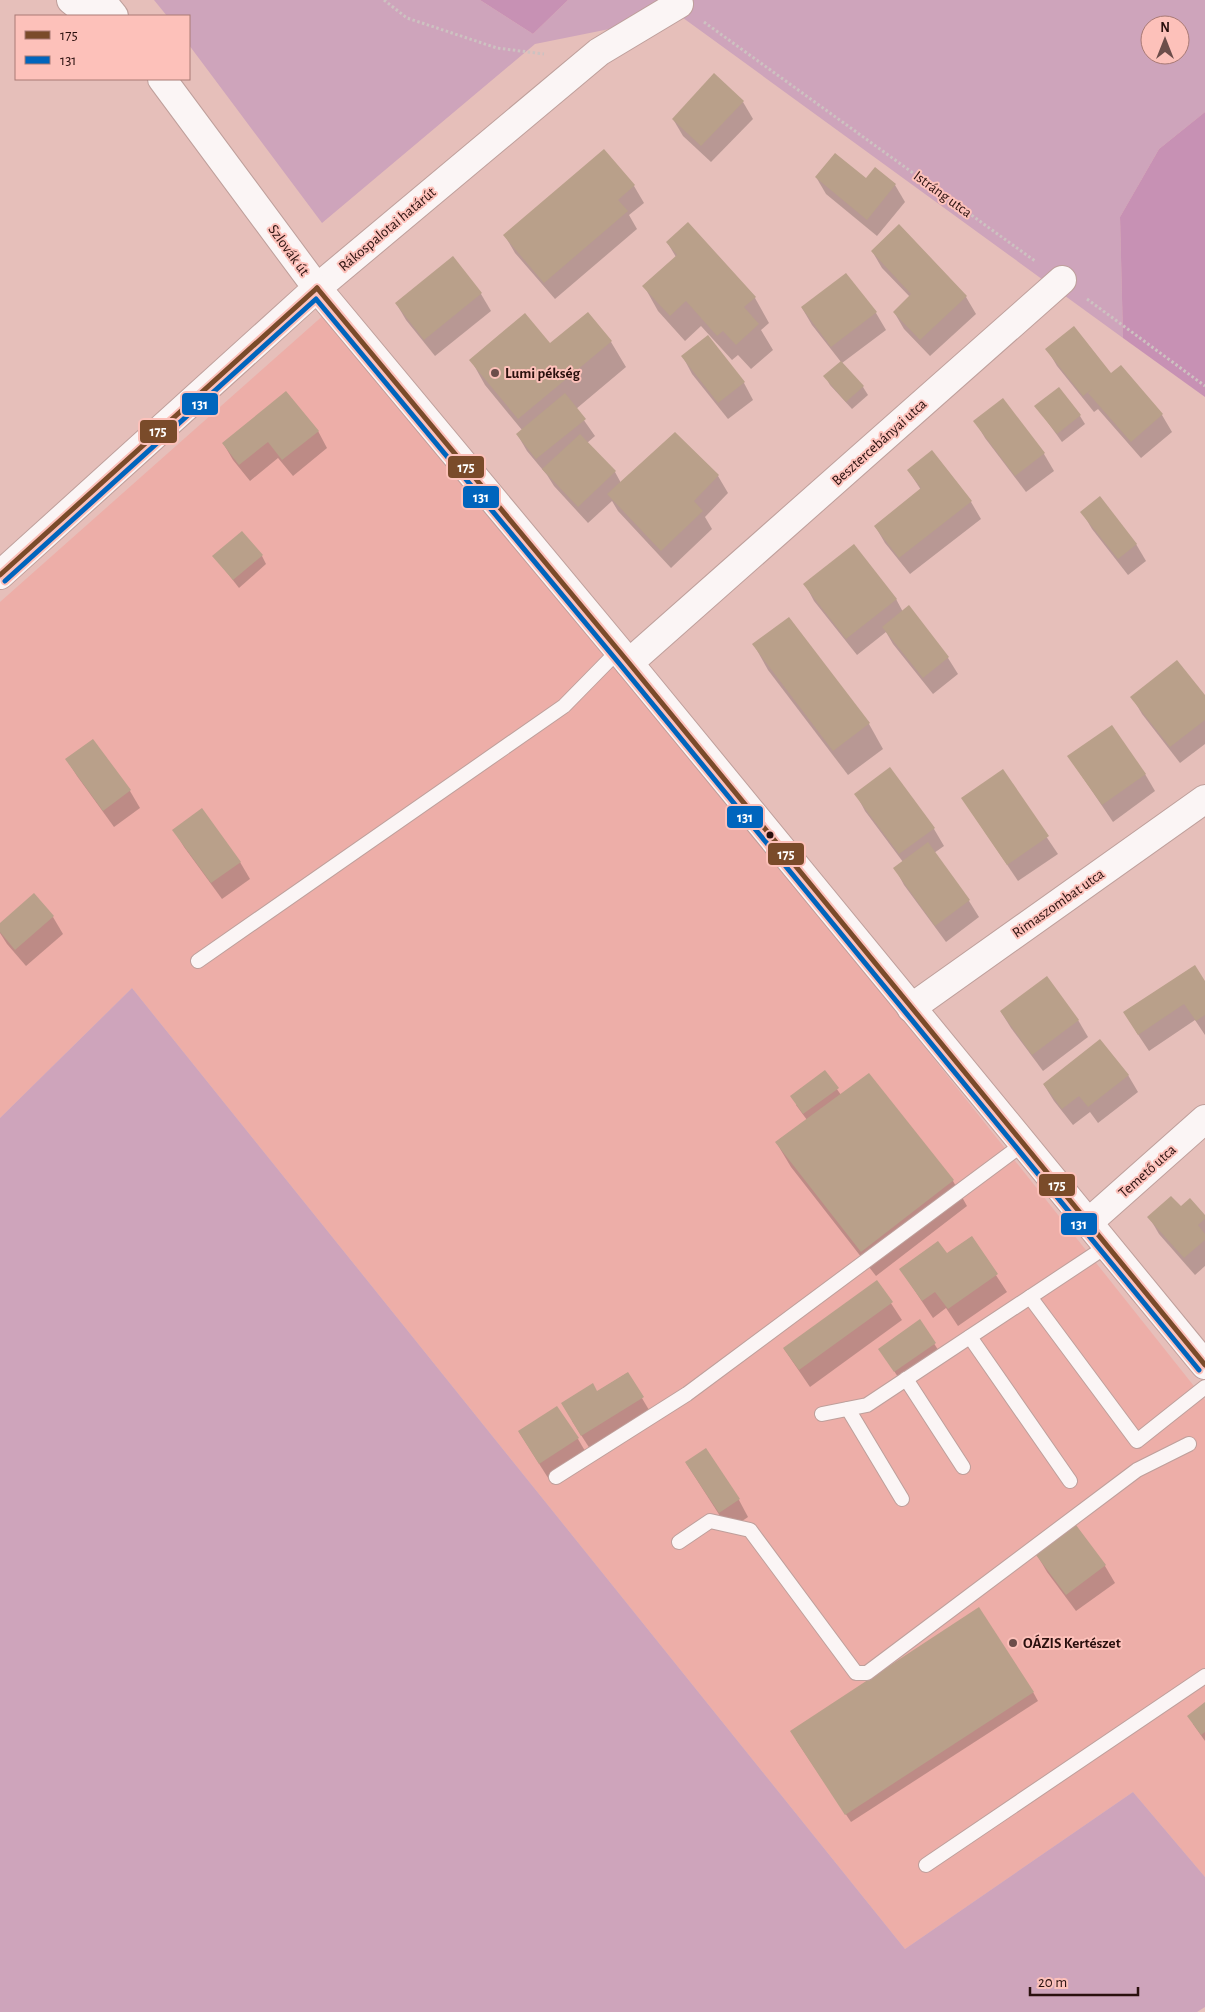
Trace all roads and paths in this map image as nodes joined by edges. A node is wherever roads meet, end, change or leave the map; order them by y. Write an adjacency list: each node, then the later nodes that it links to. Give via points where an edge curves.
1 (71, 0): 5 (street)
2 (101, 0): 6 (street)
3 (384, 0): 7 (path, via 407,18 497,48)
4 (679, 4): 9 (path, Istráng utca); 10 (street, Rákospalotai határút, via 599,52)
5 (90, 15)
6 (113, 15)
7 (545, 54)
8 (163, 80): 10 (street, Szlovák út)
9 (1062, 280): 11 (path, Istráng utca); 13 (street, Besztercebányai utca)
10 (317, 288): 12 (street, Rákospalotai határút); 13 (street, Szlovák út)
11 (1205, 386)
12 (0, 575)
13 (623, 657): 15 (lane, via 564,706); 16 (street, Szlovák út)
14 (1205, 799): 16 (street, Rimaszombat utca)
15 (198, 961)
16 (911, 1008): 18 (street, Szlovák út)
17 (1205, 1119): 19 (street, Temető utca)
18 (1024, 1144): 19 (street, Szlovák út); 30 (lane, via 687,1394)
19 (1089, 1222): 20 (street, Szlovák út)
20 (1107, 1246): 21 (lane); 23 (street, Szlovák út)
21 (1030, 1297): 22 (lane); 25 (lane, via 1136,1441)
22 (970, 1337): 24 (lane); 31 (lane)
23 (1205, 1365)
24 (906, 1379): 26 (lane, via 867,1405); 29 (lane)
25 (1205, 1387)
26 (848, 1409): 27 (lane); 32 (lane)
27 (822, 1414)
28 (1189, 1444): 33 (lane, via 1137,1470 867,1673 856,1673 750,1530 710,1520)
29 (964, 1467)
30 (556, 1478)
31 (1070, 1481)
32 (902, 1499)
33 (678, 1542)
34 (1205, 1676): 35 (lane)
35 (926, 1865)

